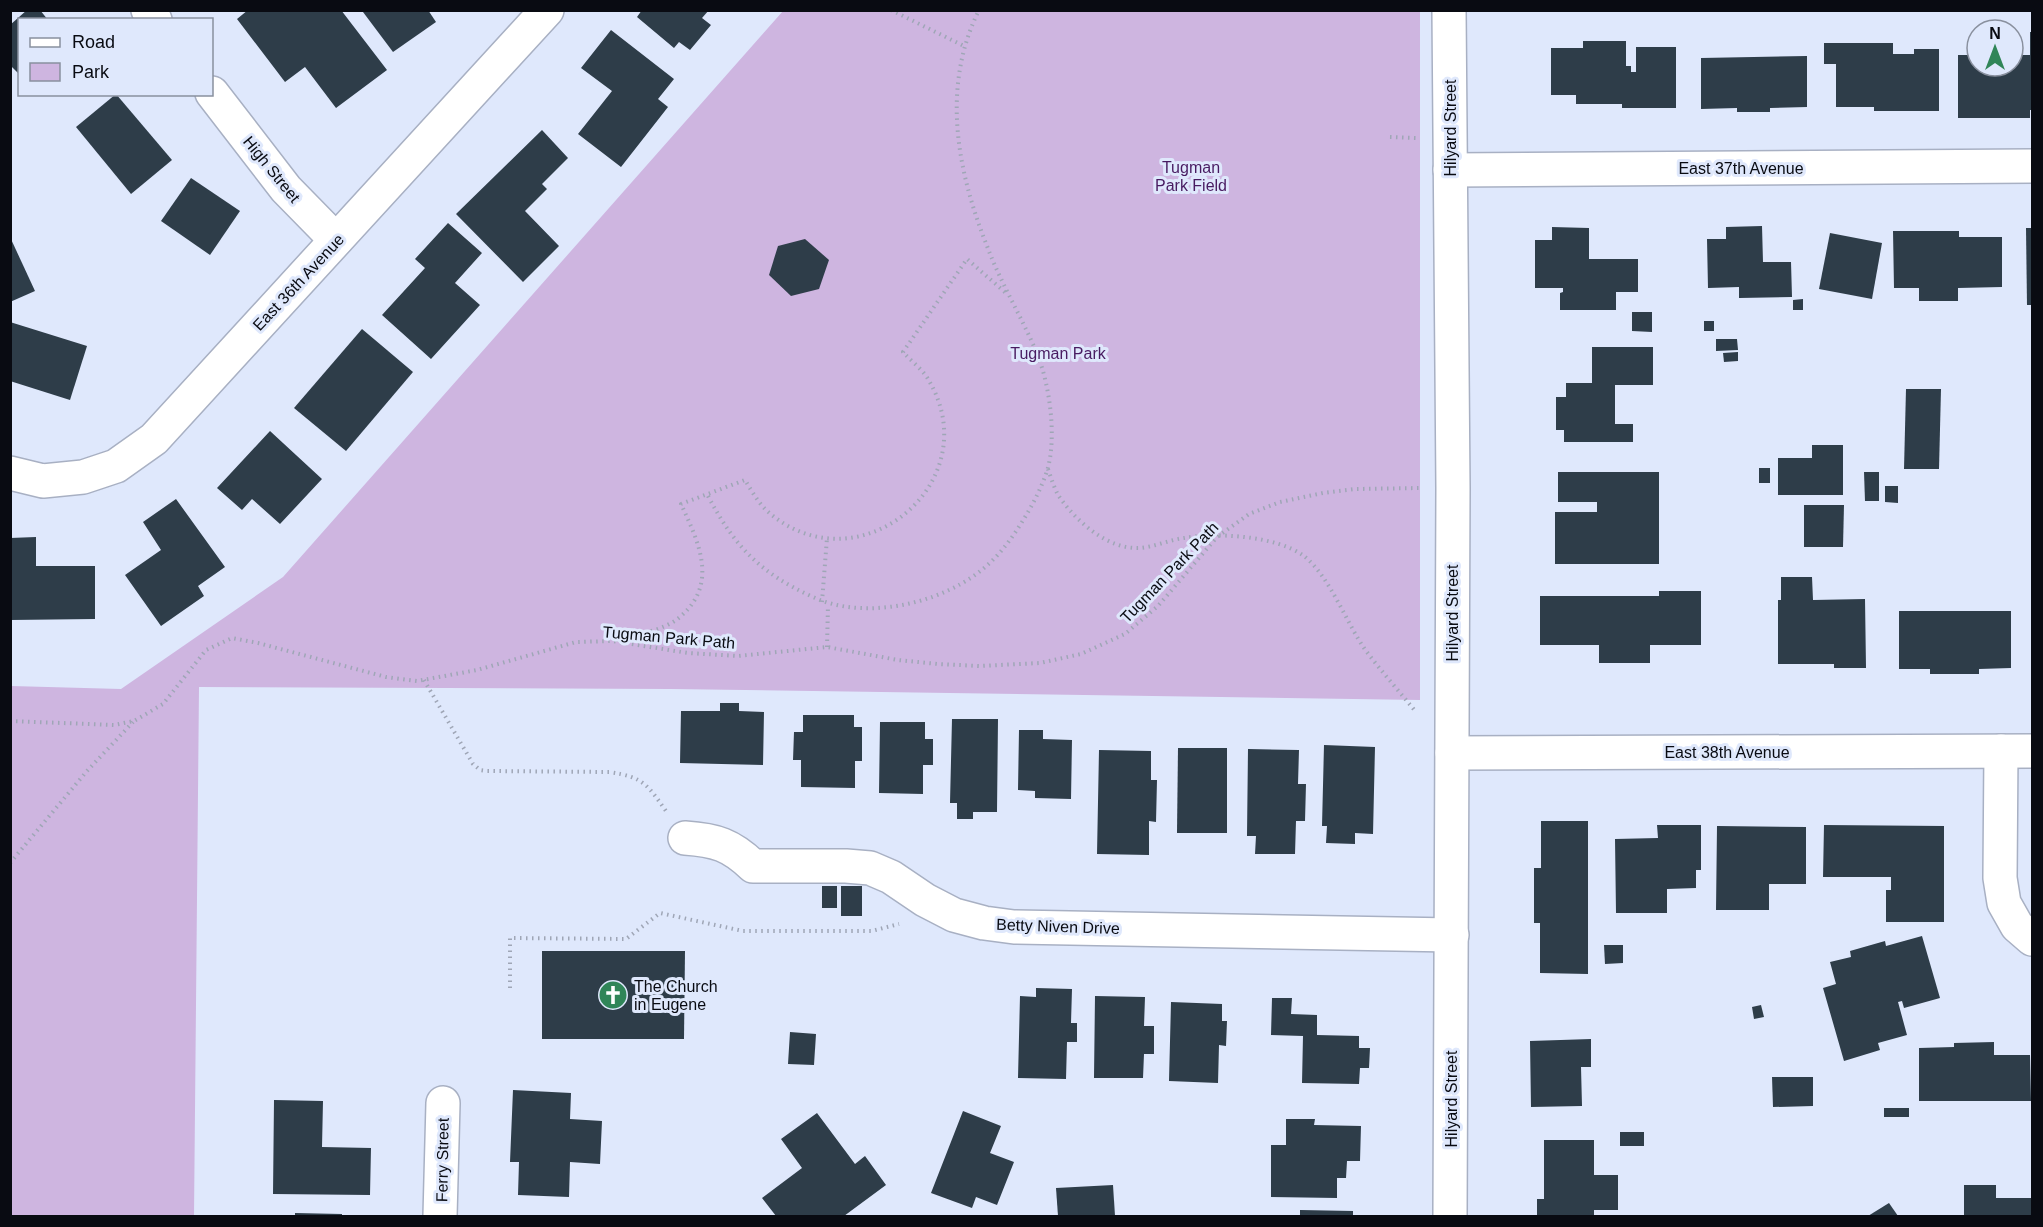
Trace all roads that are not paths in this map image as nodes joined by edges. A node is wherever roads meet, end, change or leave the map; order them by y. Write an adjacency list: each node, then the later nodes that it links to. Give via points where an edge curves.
1 (547, 10): 6 (street, East 36th Avenue)
2 (1449, 10): 5 (street, Hilyard Street)
3 (213, 94): 6 (street, High Street, via 286,189)
4 (2032, 166): 5 (street, East 37th Avenue)
5 (1450, 170): 9 (street, Hilyard Street)
6 (336, 240): 7 (street, East 36th Avenue, via 154,439 116,466 83,477 44,481)
7 (10, 472)
8 (2017, 751): 9 (street, East 38th Avenue); 12 (street, East 38th Avenue, via 2000,878 2004,903 2018,926)
9 (1452, 753): 11 (street, Hilyard Street)
10 (685, 838): 11 (street, Betty Niven Drive, via 709,839 726,845 753,866 870,868 954,915 1014,927)
11 (1452, 935): 15 (street, Hilyard Street)
12 (2032, 939)
13 (442, 1103): 14 (street, Ferry Street)
14 (440, 1216)
15 (1450, 1216)

